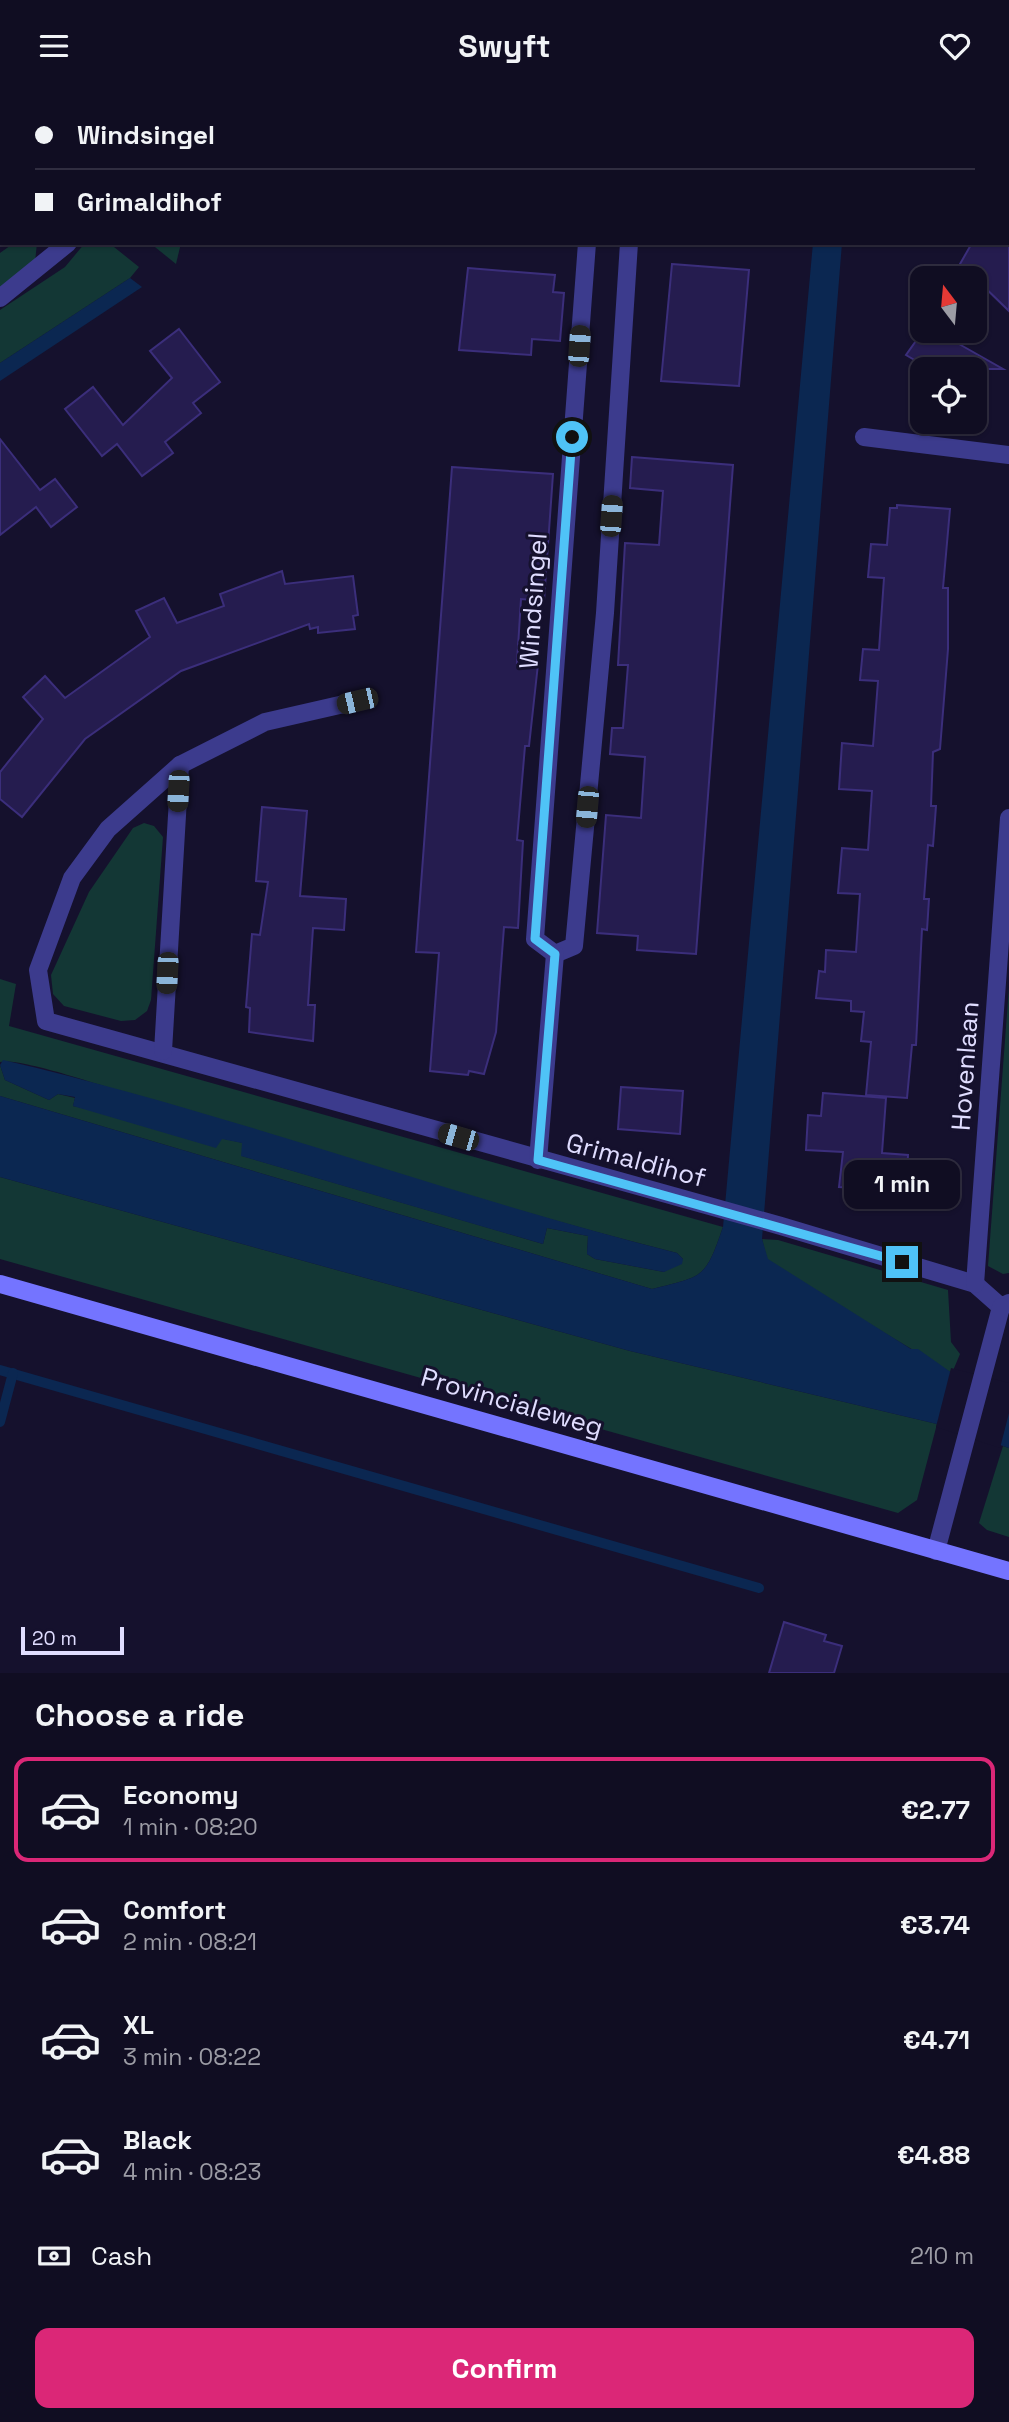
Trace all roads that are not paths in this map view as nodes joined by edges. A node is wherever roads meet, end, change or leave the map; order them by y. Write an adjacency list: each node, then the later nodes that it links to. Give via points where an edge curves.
1 (66, 245): 4 (street)
2 (587, 245): 10 (street, Windsingel, via 535,939)
3 (629, 245): 10 (street, via 605,613 574,946)
4 (0, 298)
5 (864, 437): 6 (street)
6 (1009, 455)
7 (357, 701): 8 (street, Grimaldihof, via 265,722)
8 (180, 765): 11 (street); 11 (street, Grimaldihof, via 108,829 72,879 38,970 46,1021)
9 (1009, 818): 13 (street, Hovenlaan)
10 (555, 954): 12 (street)
11 (163, 1051): 12 (street, Grimaldihof)
12 (538, 1160): 13 (street, Grimaldihof)
13 (975, 1284): 15 (street)
14 (0, 1285): 16 (main road, Provincialeweg)
15 (1005, 1305): 16 (street)
16 (936, 1551): 17 (main road, Provincialeweg)
17 (1009, 1571)

